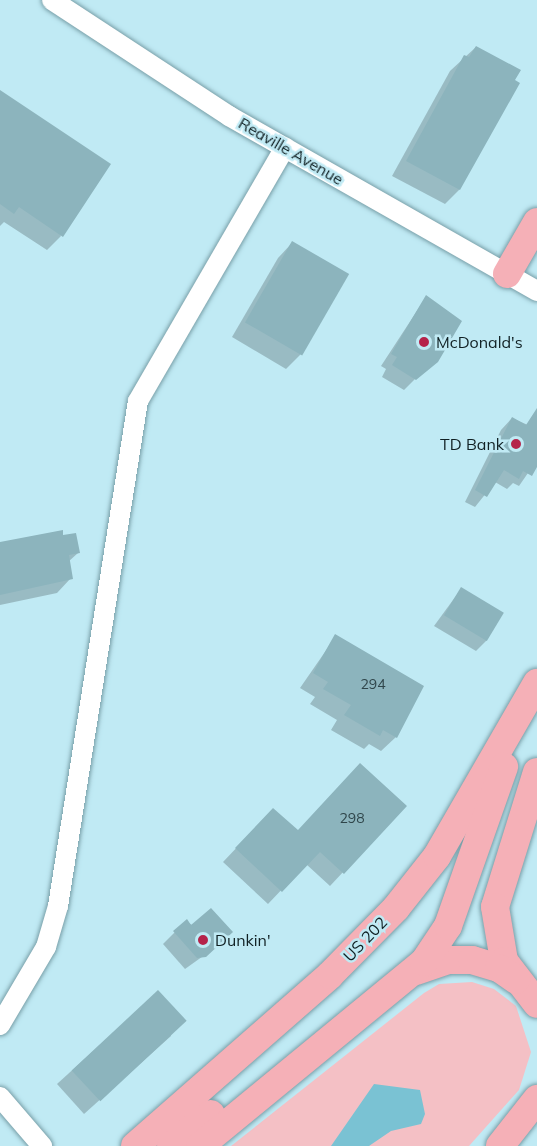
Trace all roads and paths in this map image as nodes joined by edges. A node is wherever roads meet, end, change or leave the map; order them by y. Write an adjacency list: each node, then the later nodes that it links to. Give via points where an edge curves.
1 (52, 0): 2 (street, Reaville Avenue)
2 (285, 147): 4 (street, Reaville Avenue); 10 (street, via 138,401 58,906 46,947)
3 (537, 222): 4 (highway)
4 (507, 274): 5 (street, Reaville Avenue)
5 (537, 291)
6 (537, 684): 8 (highway, via 448,926 424,962); 15 (highway, US 202 / US 202, via 437,856 410,891 330,975)
7 (537, 772): 9 (highway, via 495,907 498,945)
8 (406, 978): 9 (highway, via 426,966 460,959 499,968); 11 (highway)
9 (529, 995)
10 (0, 1025)
11 (291, 1070): 16 (highway, via 233,1096); 17 (highway)
12 (0, 1097): 14 (street)
13 (537, 1099): 18 (highway)
14 (42, 1146)
15 (135, 1146)
16 (171, 1146)
17 (200, 1146)
18 (500, 1146)

